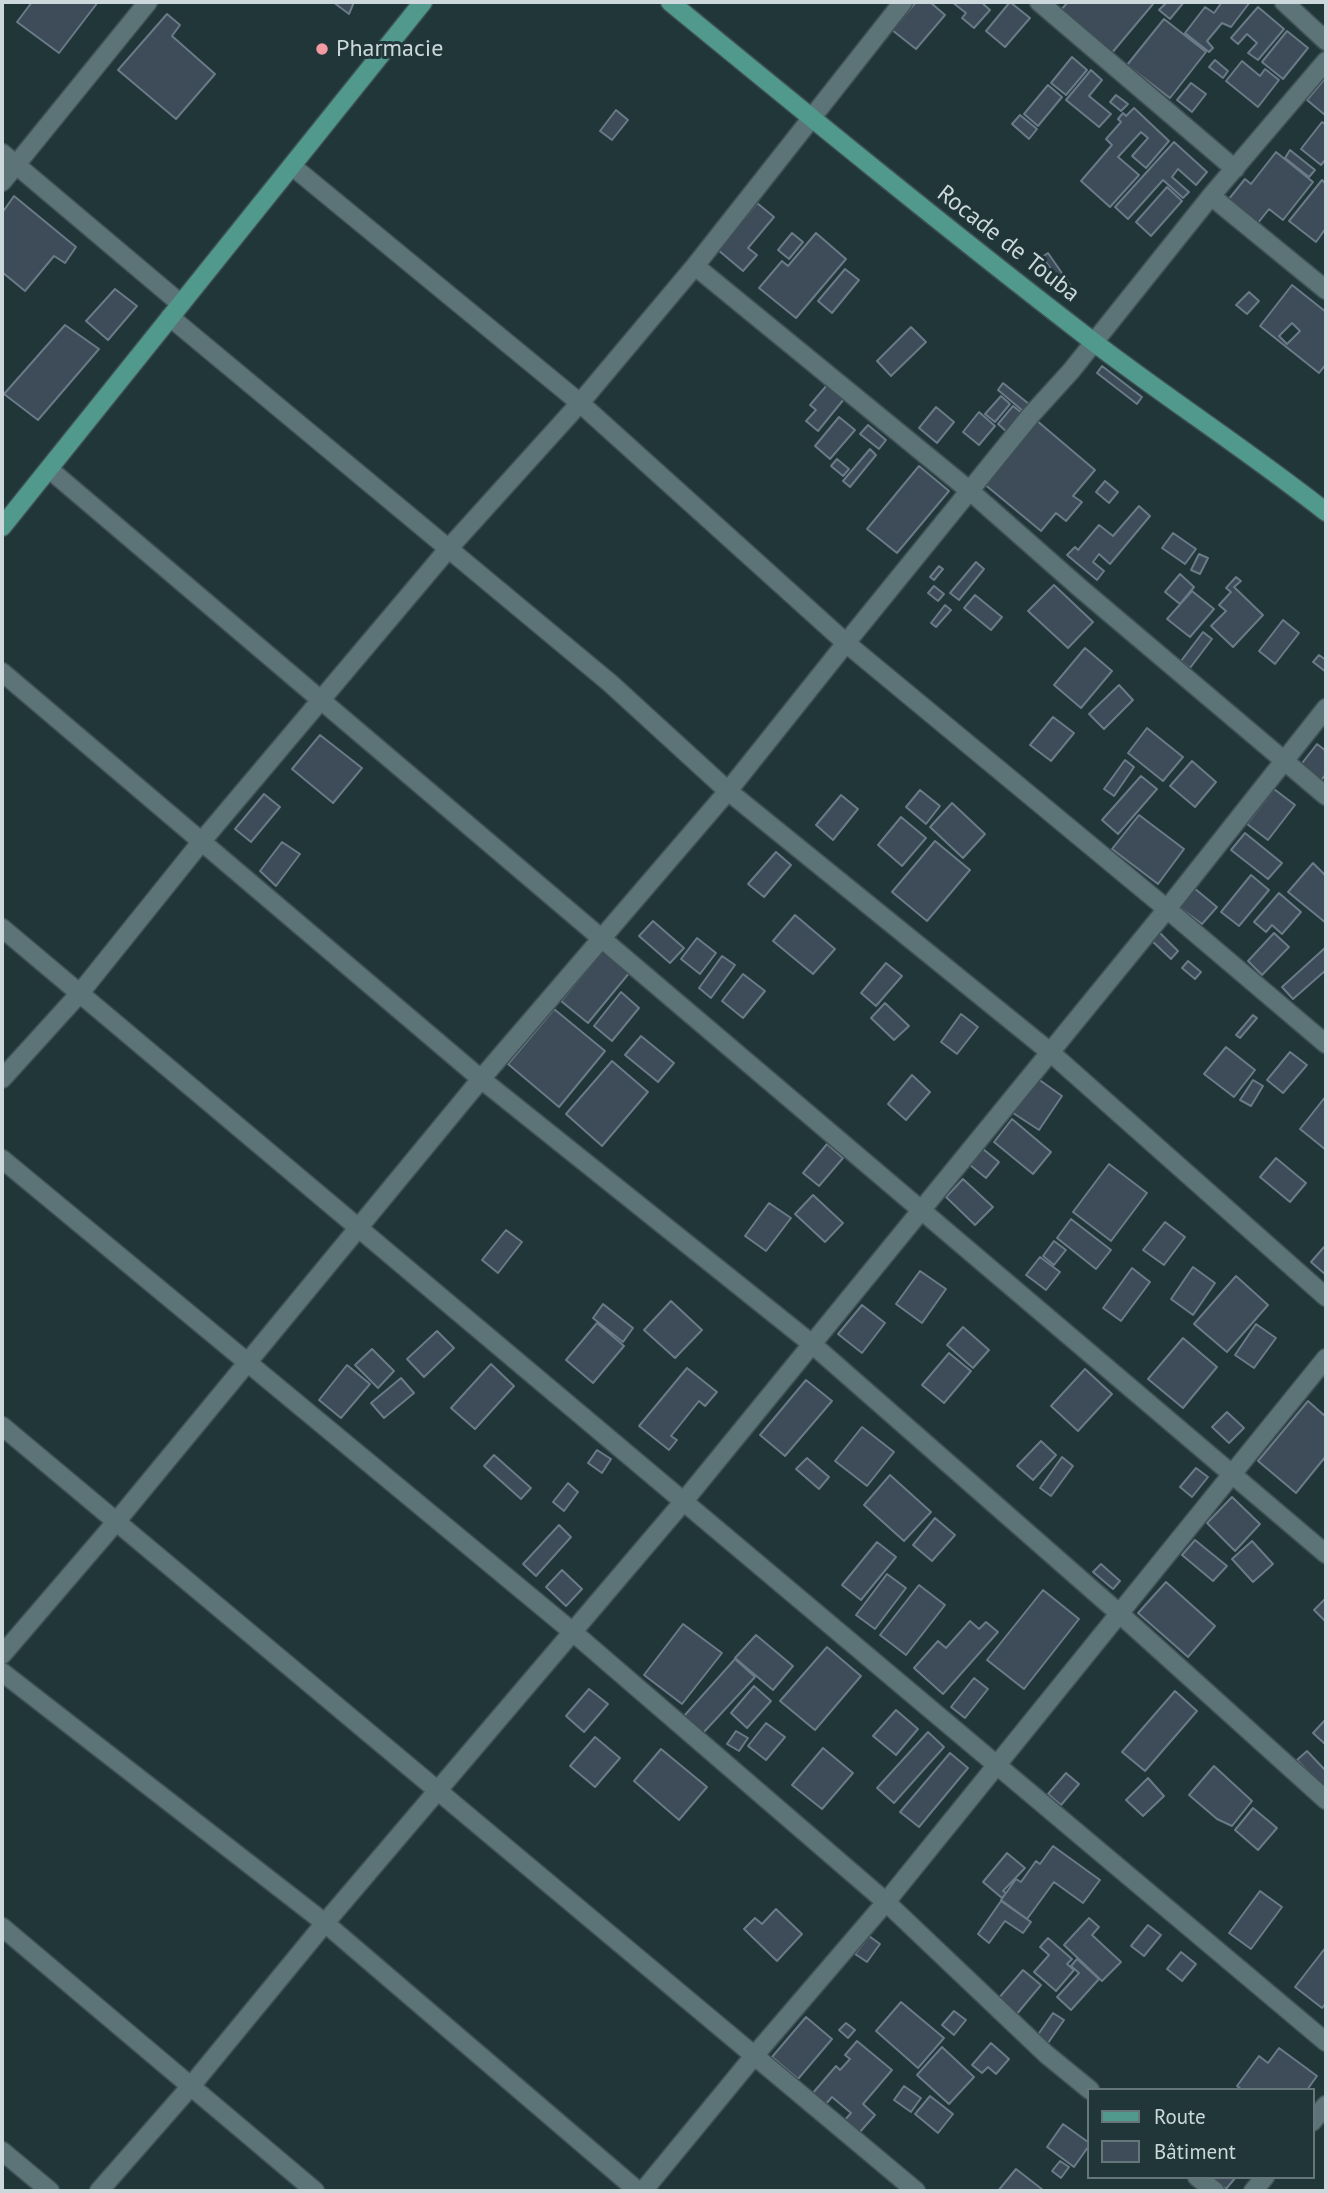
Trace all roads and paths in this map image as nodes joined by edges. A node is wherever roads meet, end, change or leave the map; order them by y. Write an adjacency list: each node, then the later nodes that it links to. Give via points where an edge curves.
1 (148, 2): 10 (street)
2 (423, 2): 11 (main road)
3 (670, 2): 9 (main road, Rocade de Touba)
4 (903, 2): 9 (street)
5 (1039, 2): 12 (street)
6 (1284, 2): 7 (street)
7 (1326, 41)
8 (1326, 61): 12 (street)
9 (812, 118): 15 (street); 18 (main road, Rocade de Touba)
10 (9, 159): 13 (street); 17 (street)
11 (292, 166): 17 (main road); 19 (street)
12 (1235, 169): 14 (street)
13 (2, 182)
14 (1211, 196): 16 (street); 18 (street)
15 (695, 265): 19 (street); 21 (street)
16 (1326, 290)
17 (175, 310): 20 (main road); 24 (street)
18 (1094, 342): 21 (street); 22 (main road, Rocade de Touba)
19 (580, 403): 24 (street); 25 (street)
20 (49, 469): 23 (main road); 27 (street)
21 (970, 491): 25 (street); 29 (street)
22 (1326, 512)
23 (2, 527)
24 (449, 548): 27 (street); 30 (street, via 610,683)
25 (846, 643): 30 (street); 33 (street)
26 (2, 672): 32 (street)
27 (321, 701): 32 (street); 35 (street)
28 (1326, 708): 29 (street)
29 (1286, 760): 31 (street); 33 (street)
30 (728, 791): 35 (street); 38 (street)
31 (1326, 796)
32 (202, 841): 36 (street); 40 (street)
33 (1167, 909): 37 (street); 38 (street)
34 (2, 928): 36 (street)
35 (601, 939): 40 (street); 42 (street)
36 (80, 993): 39 (street); 43 (street)
37 (1326, 1044)
38 (1050, 1052): 42 (street); 44 (street)
39 (2, 1079)
40 (481, 1079): 43 (street); 45 (street)
41 (2, 1159): 47 (street)
42 (922, 1211): 45 (street); 49 (street)
43 (358, 1227): 47 (street); 50 (street)
44 (1326, 1297)
45 (812, 1344): 50 (street); 53 (street)
46 (1326, 1358): 49 (street)
47 (246, 1362): 51 (street); 54 (street)
48 (2, 1426): 51 (street)
49 (1233, 1475): 52 (street); 53 (street)
50 (684, 1502): 54 (street); 57 (street)
51 (116, 1521): 55 (street); 58 (street)
52 (1326, 1554)
53 (1121, 1615): 57 (street); 59 (street)
54 (574, 1633): 58 (street); 60 (street)
55 (2, 1655)
56 (2, 1672): 61 (street)
57 (998, 1766): 60 (street); 63 (street)
58 (438, 1791): 61 (street); 64 (street)
59 (1326, 1800)
60 (887, 1902): 64 (street); 66 (street, via 1004,2016)
61 (325, 1923): 65 (street); 74 (street)
62 (2, 1927): 65 (street)
63 (1326, 2042)
64 (754, 2056): 74 (street); 75 (street)
65 (191, 2086): 72 (street); 73 (street)
66 (1088, 2088)
67 (1326, 2105): 68 (street)
68 (1314, 2120)
69 (2, 2151): 71 (street)
70 (1200, 2179): 76 (street)
71 (50, 2191)
72 (99, 2191)
73 (315, 2191)
74 (640, 2191)
75 (916, 2191)
76 (1215, 2191)

